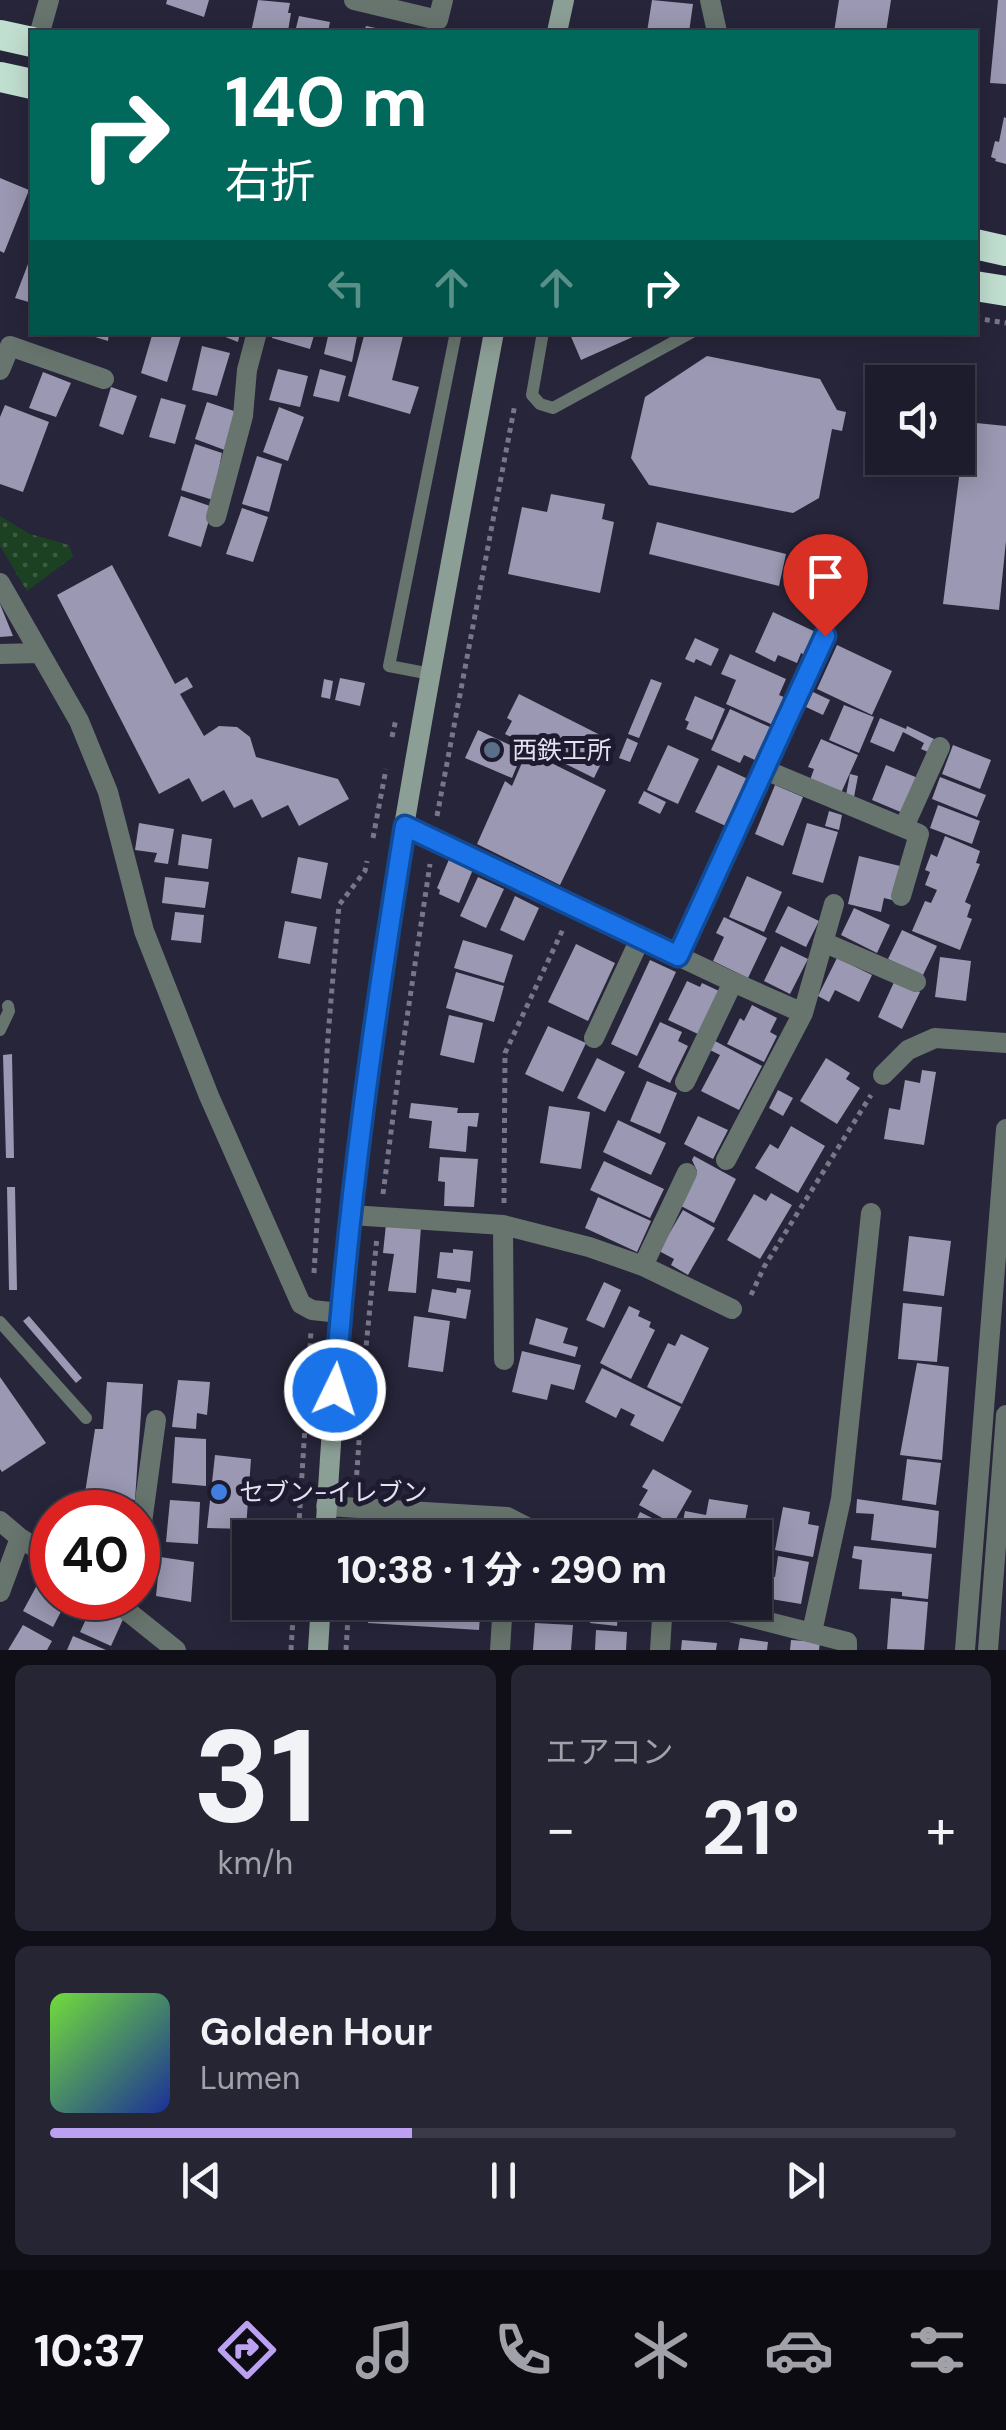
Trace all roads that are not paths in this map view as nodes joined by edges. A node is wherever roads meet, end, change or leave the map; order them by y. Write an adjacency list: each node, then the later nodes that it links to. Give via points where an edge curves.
1 (49, 0): 6 (street)
2 (354, 0): 3 (street, via 438,20)
3 (443, 0)
4 (564, 0): 7 (street)
5 (710, 0): 8 (street)
6 (41, 30)
7 (557, 30)
8 (716, 30)
9 (0, 35): 10 (highway)
10 (30, 42)
11 (978, 245): 12 (highway)
12 (1006, 251)
13 (978, 286): 14 (highway)
14 (1006, 291)
15 (255, 335): 22 (street)
16 (455, 335): 27 (lane, via 389,666)
17 (493, 335): 27 (street)
18 (543, 335): 19 (lane, via 532,395 553,408)
19 (687, 335)
20 (0, 370): 21 (street, via 10,346)
21 (104, 379)
22 (216, 518)
23 (0, 583): 25 (street)
24 (825, 636): 29 (street)
25 (38, 653): 26 (street); 54 (street, via 78,721 108,792 144,932 301,1304)
26 (0, 654)
27 (431, 674): 30 (street)
28 (940, 747): 31 (street)
29 (763, 769): 31 (street); 36 (street)
30 (405, 826): 34 (street); 50 (street)
31 (904, 827): 32 (street, via 919,834)
32 (900, 896)
33 (834, 904): 35 (street)
34 (640, 938): 36 (street); 42 (street)
35 (823, 942): 38 (street); 40 (street)
36 (678, 956): 37 (street)
37 (732, 982): 40 (street); 45 (street)
38 (916, 982)
39 (8, 1006): 41 (lane)
40 (803, 1013): 47 (street)
41 (0, 1030)
42 (594, 1038)
43 (1006, 1043): 44 (street, via 936,1038 908,1050)
44 (883, 1076)
45 (685, 1082)
46 (1006, 1129): 79 (street)
47 (726, 1160)
48 (686, 1173): 52 (street)
49 (871, 1213): 73 (street, via 842,1499)
50 (351, 1215): 51 (street); 54 (street)
51 (504, 1225): 52 (street); 56 (street)
52 (644, 1266): 53 (street)
53 (732, 1310)
54 (340, 1313): 61 (street)
55 (0, 1322): 58 (lane)
56 (504, 1360)
57 (1006, 1415): 80 (street)
58 (86, 1418)
59 (156, 1420): 60 (street)
60 (146, 1490)
61 (326, 1506): 62 (street); 63 (street)
62 (325, 1520)
63 (447, 1520)
64 (0, 1521): 65 (street)
65 (20, 1538): 66 (street); 67 (street)
66 (30, 1544)
67 (0, 1592)
68 (142, 1620): 74 (street)
69 (320, 1620): 75 (street)
70 (502, 1620): 76 (street)
71 (662, 1620): 77 (street)
72 (764, 1620): 73 (street)
73 (812, 1632): 78 (street, via 847,1642)
74 (176, 1650)
75 (318, 1650)
76 (500, 1650)
77 (660, 1650)
78 (847, 1650)
79 (964, 1650)
80 (988, 1650)

